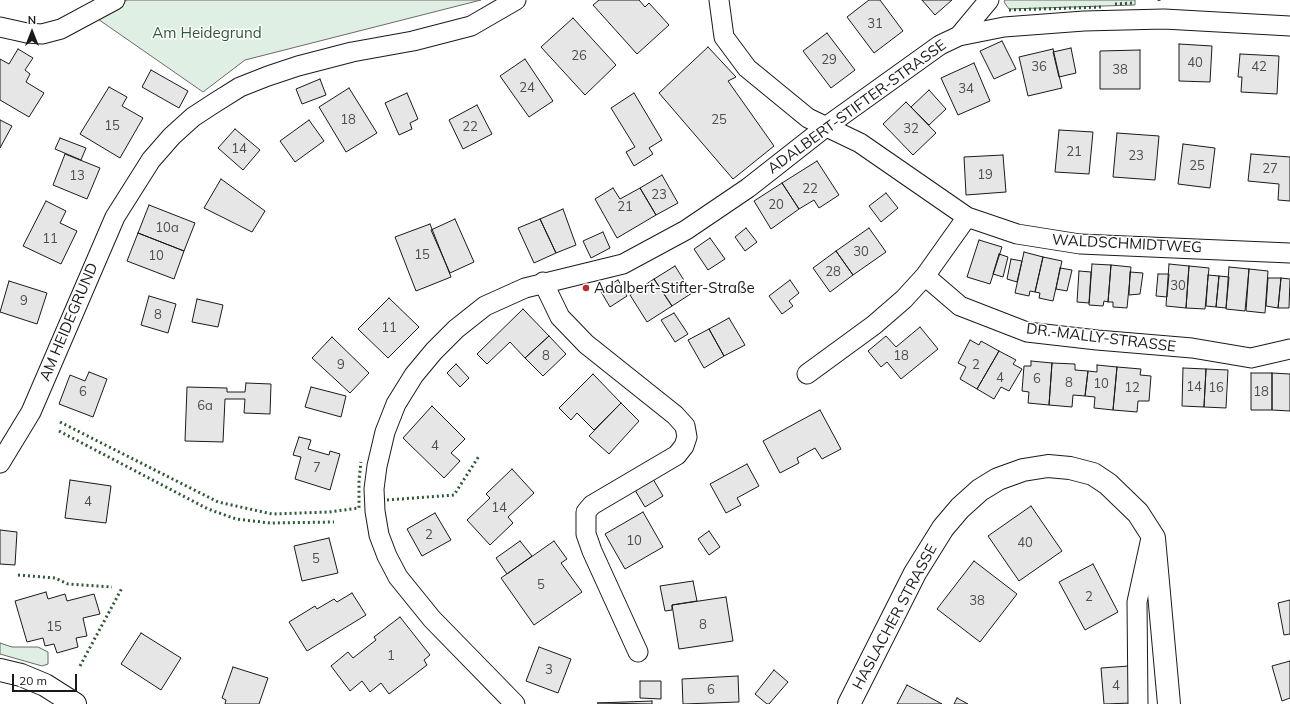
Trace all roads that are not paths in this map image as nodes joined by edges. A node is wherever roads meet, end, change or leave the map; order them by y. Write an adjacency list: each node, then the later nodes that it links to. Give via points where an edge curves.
1 (115, 0): 6 (street, via 61,29 42,34)
2 (516, 0): 15 (street, AM HEIDEGRUND, via 471,26 298,66 261,79 240,87 193,117 172,136 147,165 115,217 31,412)
3 (719, 0): 8 (street, via 724,37 747,68 808,118)
4 (989, 0): 7 (street, ADALBERT-STIFTER-STRASSE)
5 (1290, 26): 7 (street, ADALBERT-STIFTER-STRASSE, via 1164,19 1084,21 1004,27)
6 (0, 27)
7 (959, 36): 8 (street, ADALBERT-STIFTER-STRASSE, via 940,45)
8 (827, 126): 9 (street, WALDSCHMIDTWEG, via 860,144); 12 (street, ADALBERT-STIFTER-STRASSE, via 748,188 686,230 623,264)
9 (967, 216): 10 (street, WALDSCHMIDTWEG, via 1017,234 1080,244); 11 (street)
10 (1290, 253)
11 (925, 276): 13 (street, DR.-MALLY-STRASSE, via 960,306 1027,332 1192,348 1251,358); 14 (street, via 874,326)
12 (543, 282): 17 (street, via 560,317 586,344 675,415 685,426 687,437 677,455 592,505 586,512 586,534 592,551); 20 (street, ADALBERT-STIFTER-STRASSE, via 485,306 456,329 419,369 396,404 385,432 374,489 379,535 386,556 398,577 432,619)
13 (1290, 349)
14 (807, 374)
15 (0, 464)
16 (1152, 534): 21 (street, HASLACHER STRASSE, via 1125,499 1092,474 1048,466 1023,470 998,479 980,490 943,528 915,573); 22 (street, via 1137,602); 23 (street, HASLACHER STRASSE)
17 (638, 652)
18 (0, 670): 19 (street, via 45,685)
19 (75, 704)
20 (514, 704)
21 (849, 704)
22 (1138, 704)
23 (1169, 704)

